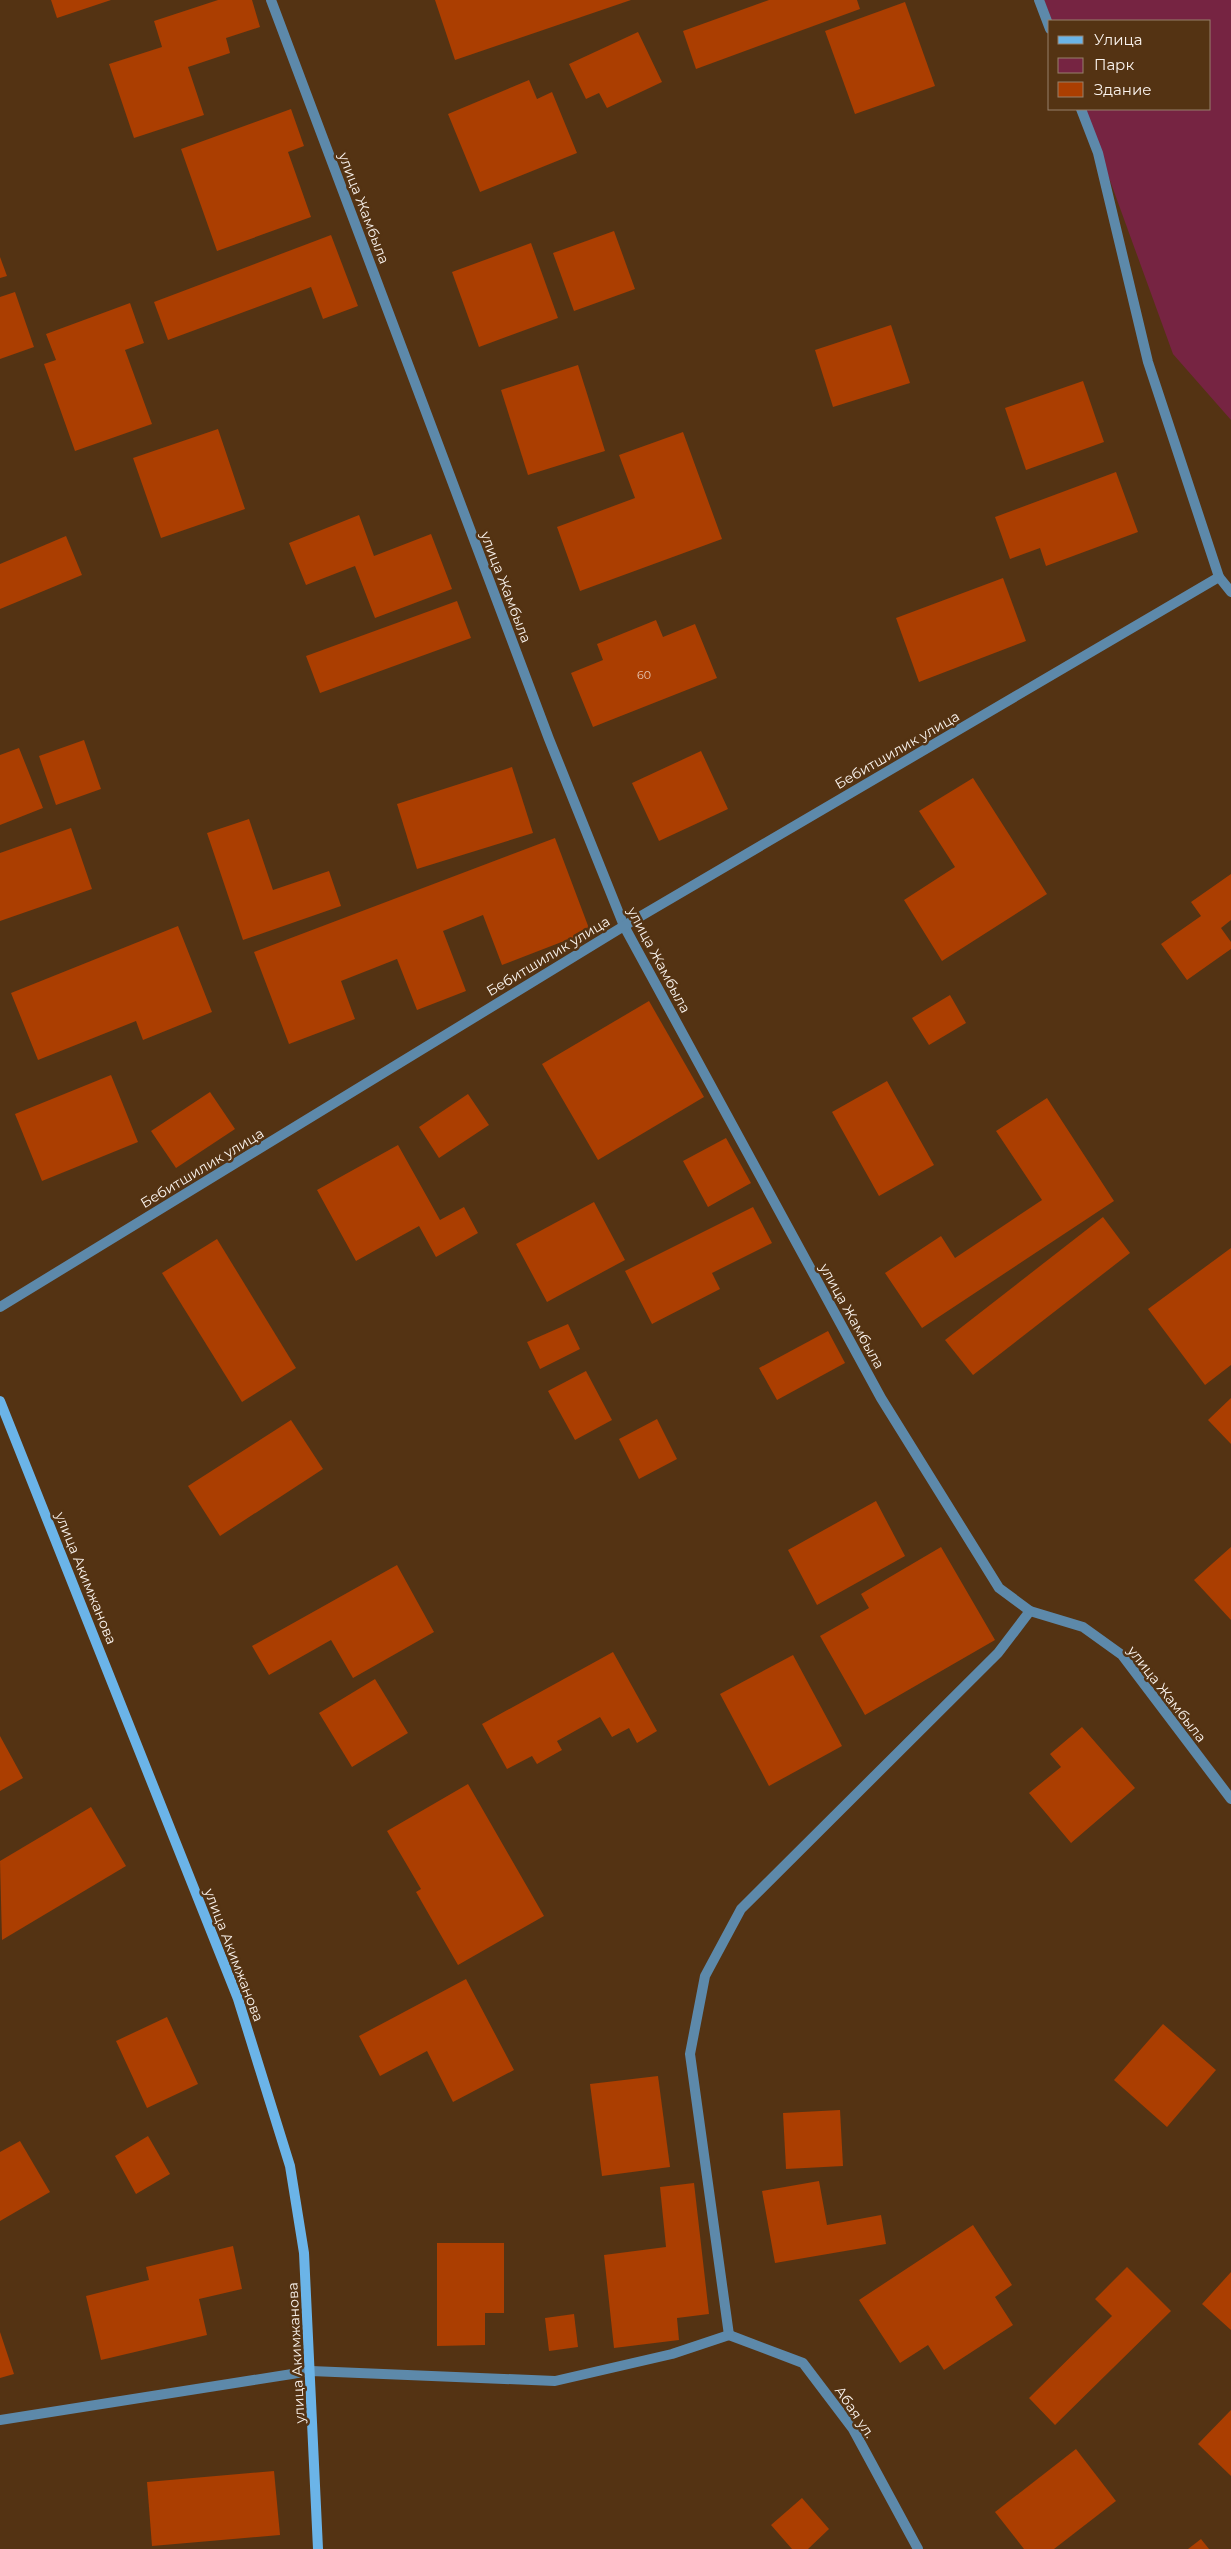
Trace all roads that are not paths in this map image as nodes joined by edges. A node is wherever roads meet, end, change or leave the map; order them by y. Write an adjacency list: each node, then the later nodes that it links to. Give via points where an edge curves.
1 (271, 0): 8 (street, улица Жамбыла, via 545,730)
2 (1039, 0): 3 (street)
3 (1048, 23)
4 (1081, 110): 5 (street, via 1098,153 1148,362)
5 (1218, 577): 6 (street); 7 (street); 8 (street, Бебитшилик улица)
6 (1231, 580)
7 (1231, 592)
8 (624, 926): 9 (street, Бебитшилик улица); 11 (street, улица Жамбыла, via 881,1398 999,1588)
9 (0, 1307)
10 (0, 1401): 14 (street, улица Акимжанова, via 238,1999 290,2166 304,2253)
11 (1030, 1611): 12 (street, улица Жамбыла, via 1083,1627 1122,1655); 13 (street, via 998,1653 740,1909 705,1976 690,2054)
12 (1231, 1799)
13 (730, 2334): 14 (street, via 672,2354 555,2381); 17 (street, Абая ул., via 803,2364 853,2429)
14 (311, 2372): 15 (street); 16 (street, улица Акимжанова)
15 (0, 2420)
16 (318, 2549)
17 (918, 2549)

